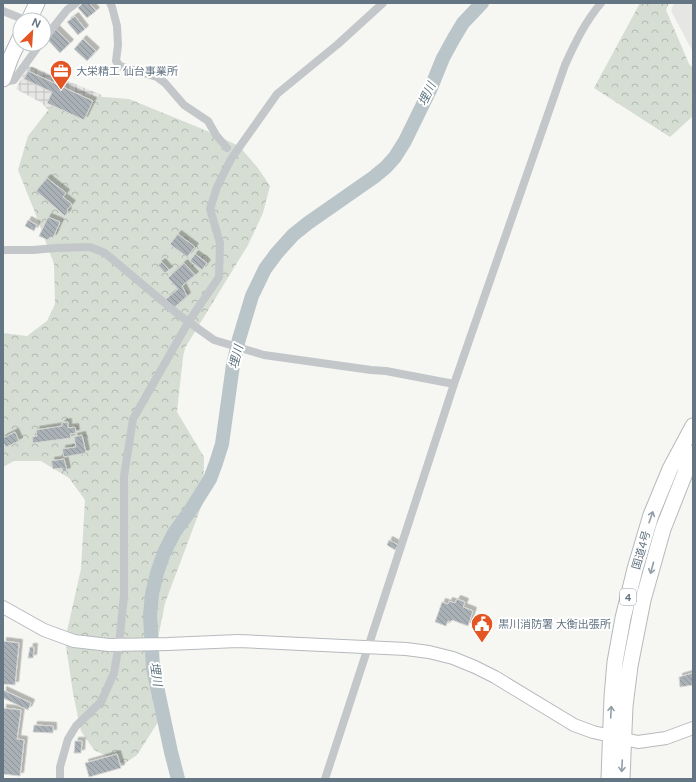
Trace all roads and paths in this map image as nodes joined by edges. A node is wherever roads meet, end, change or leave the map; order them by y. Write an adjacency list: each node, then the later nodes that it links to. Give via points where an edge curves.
1 (76, 3): 5 (street)
2 (110, 3): 9 (street, via 117,26 116,61 120,66 161,80 184,105 208,121)
3 (383, 3): 11 (street, via 338,44 276,94 232,159 217,187 210,209 220,243 219,277)
4 (601, 3): 12 (street, via 579,35 565,65)
5 (52, 29)
6 (13, 52): 8 (highway)
7 (34, 52): 8 (street, via 14,80)
8 (3, 81)
9 (227, 148)
10 (3, 250): 11 (street, via 90,246 105,253)
11 (188, 321): 12 (street, via 214,340 264,355 386,371); 16 (street, via 133,419 124,476 124,596)
12 (454, 384): 17 (street)
13 (693, 426): 19 (highway, 国道4号 / 4, one-way to 13, via 615,662 623,618 651,515 670,469)
14 (693, 453): 19 (highway, 国道4号 / 4, one-way to 19, via 663,529 643,600)
15 (3, 607): 16 (street, via 44,630 74,641)
16 (121, 644): 17 (street, via 238,641); 20 (street, via 114,673 101,702 76,726 68,739 60,767)
17 (368, 647): 19 (street, via 406,649 453,658 494,677 574,725); 21 (street)
18 (693, 728): 19 (street, via 666,738 638,742)
19 (617, 738): 22 (highway, 国道4号 / 4); 23 (highway, 国道4号 / 4, one-way to 23)
20 (60, 779)
21 (325, 779)
22 (609, 779)
23 (622, 779)

